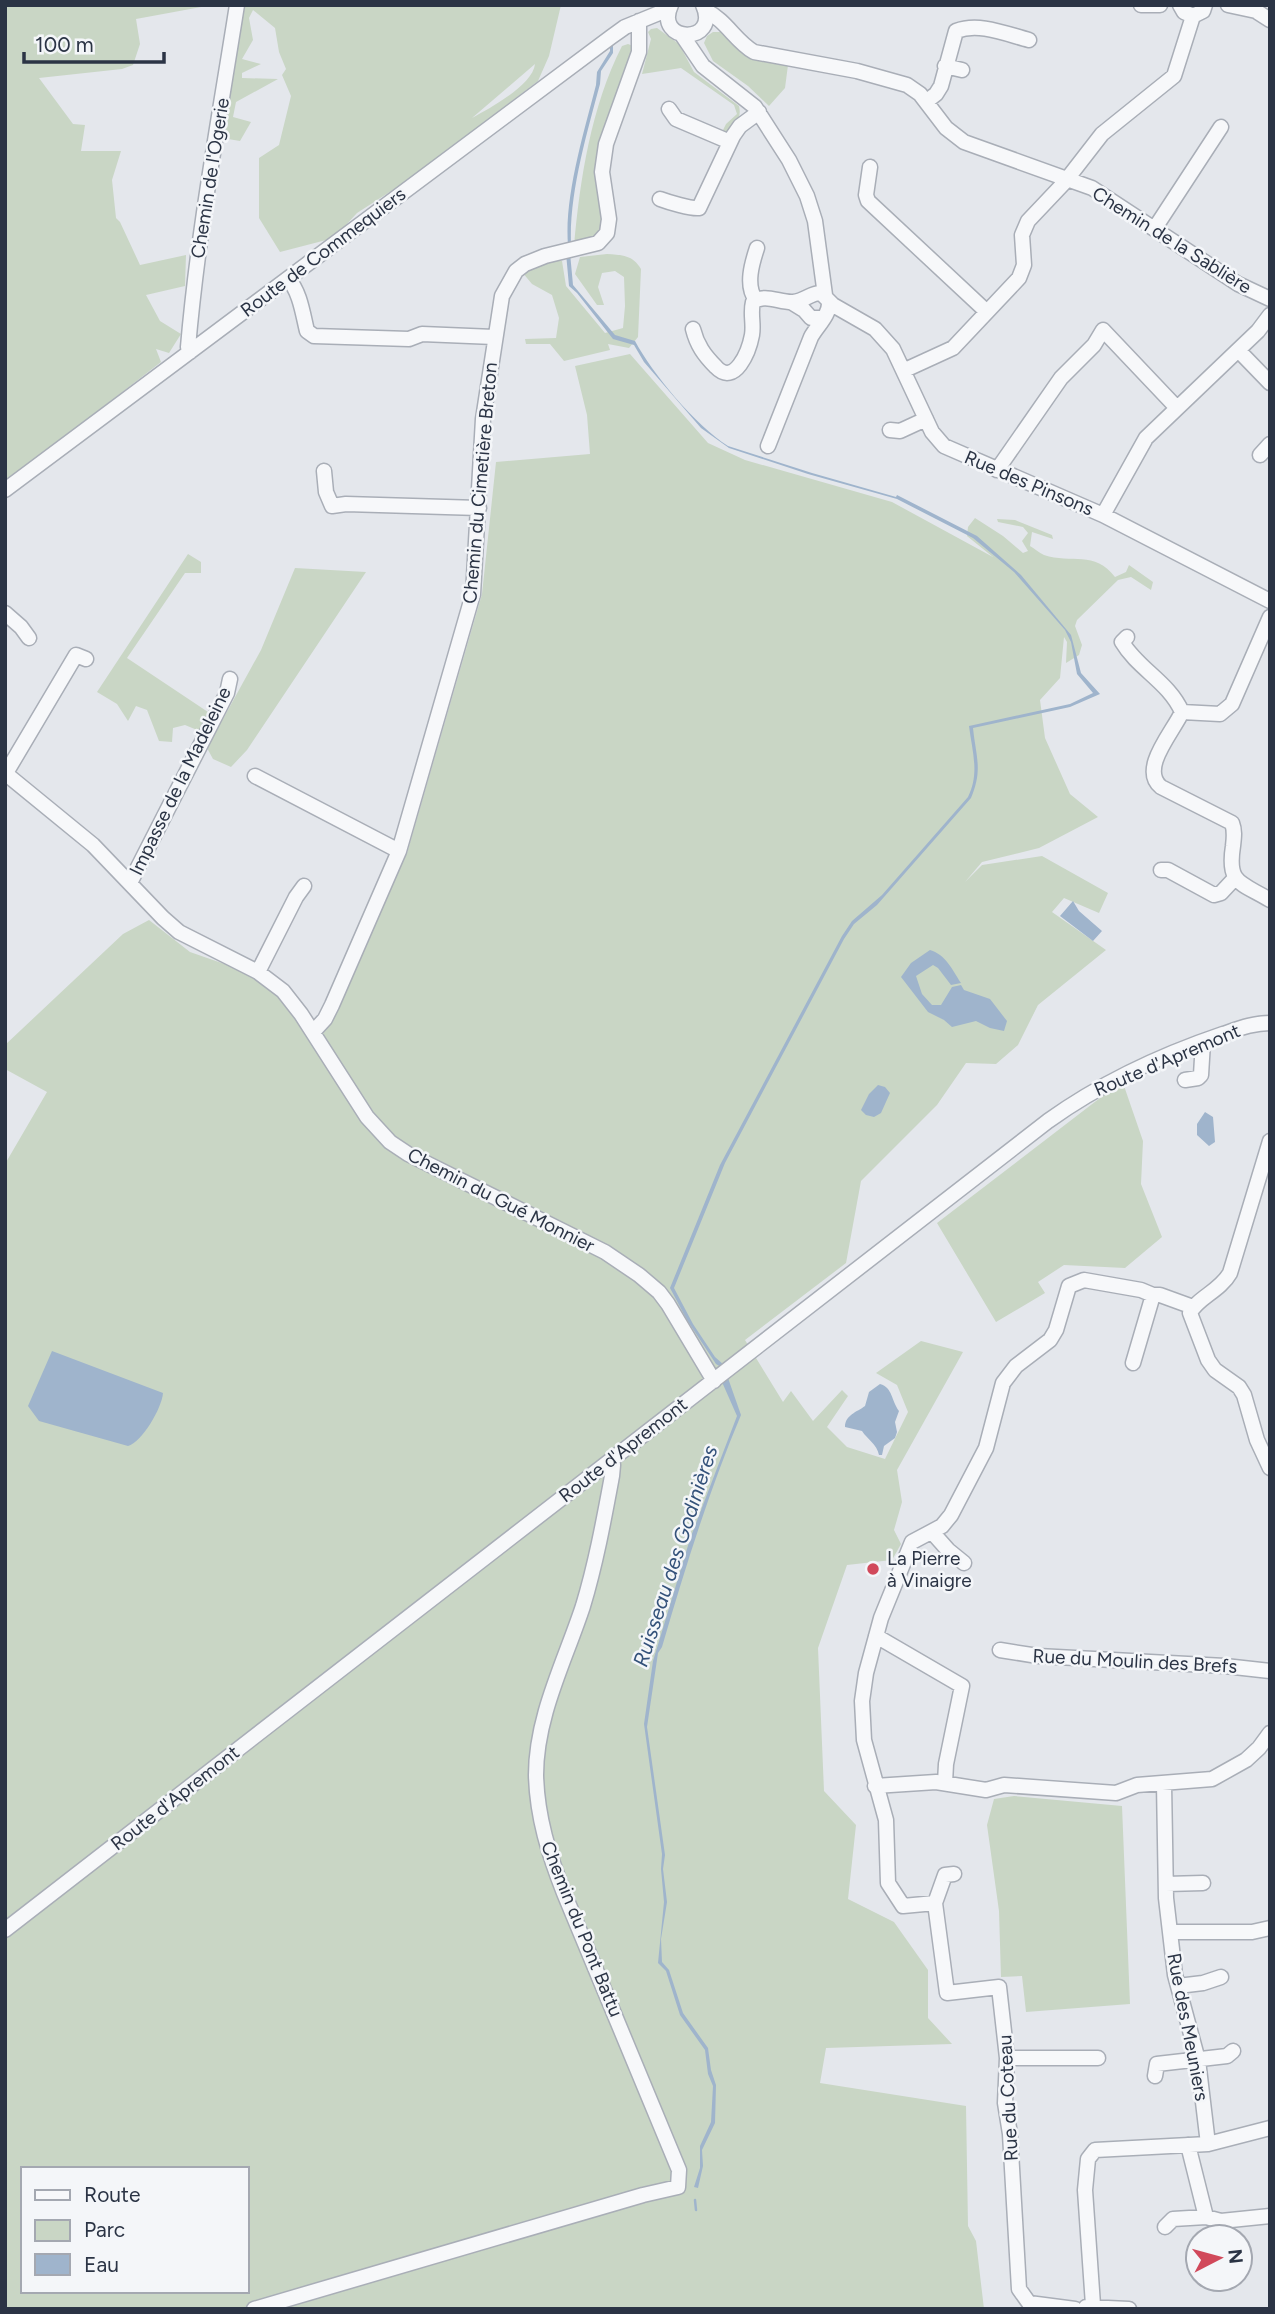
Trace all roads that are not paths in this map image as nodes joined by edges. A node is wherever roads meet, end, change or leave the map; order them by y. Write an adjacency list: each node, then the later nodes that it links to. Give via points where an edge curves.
1 (237, 5): 38 (street, Chemin de l'Ogerie, via 202,213)
2 (1142, 5): 3 (street)
3 (1160, 5)
4 (1181, 5): 10 (street)
5 (1205, 5): 10 (street)
6 (1228, 5): 9 (street)
7 (670, 7): 11 (street, Route de Commequiers); 14 (street)
8 (704, 8): 13 (street, Chemin de la Sablière); 15 (street)
9 (1257, 8): 12 (street)
10 (1193, 16): 25 (street, via 1174,76 1102,134)
11 (641, 20): 14 (street); 29 (street, Route de Commequiers, via 603,42); 36 (street, Chemin du Cimetière Breton, via 639,52 606,144 601,172 607,233 598,243 545,256 516,271 502,296)
12 (1270, 20)
13 (725, 24): 15 (street); 19 (street, Chemin de la Sablière, via 754,52 888,79 914,89)
14 (670, 25): 15 (street)
15 (694, 32): 21 (street, via 696,53 708,70)
16 (1029, 40): 17 (street, via 966,27 956,31)
17 (946, 66): 18 (street); 19 (street, via 936,94)
18 (962, 70)
19 (927, 102): 25 (street, Chemin de la Sablière, via 946,128 964,142)
20 (669, 109): 23 (street, via 676,119)
21 (759, 112): 23 (street); 32 (street, via 807,196 818,235 821,275)
22 (1222, 127): 27 (street)
23 (730, 142): 26 (street, via 699,208)
24 (870, 167): 33 (street, via 868,201)
25 (1067, 179): 27 (street, Chemin de la Sablière, via 1105,195); 33 (street, via 1024,228 1023,272)
26 (660, 199)
27 (1155, 228): 30 (street, Chemin de la Sablière, via 1238,284)
28 (757, 248): 31 (street, via 750,288)
29 (288, 279): 36 (street, via 307,331 314,335); 38 (street, Route de Commequiers)
30 (1270, 299)
31 (755, 300): 32 (street); 35 (street, via 751,340 735,371 718,369 700,348)
32 (817, 306): 39 (street, Rue des Pinsons, via 875,330); 44 (street, via 811,337)
33 (987, 312): 39 (street, via 953,348)
34 (1270, 314): 37 (street)
35 (693, 329)
36 (494, 337): 48 (street, Chemin du Cimetière Breton, via 483,419)
37 (1239, 351): 40 (street); 41 (street)
38 (190, 352): 47 (street, Route de Commequiers)
39 (905, 370): 42 (street, Rue des Pinsons)
40 (1270, 383)
41 (1177, 408): 45 (street, via 1103,330 1060,378); 49 (street, via 1146,438)
42 (926, 419): 43 (street, via 900,431); 45 (street, Rue des Pinsons, via 944,446)
43 (890, 430)
44 (768, 446)
45 (997, 470): 49 (street, Rue des Pinsons)
46 (324, 471): 48 (street, via 331,506)
47 (5, 490)
48 (479, 508): 60 (street, Chemin du Cimetière Breton, via 473,594)
49 (1103, 514): 50 (street, Rue des Pinsons)
50 (1270, 601)
51 (5, 613): 54 (street)
52 (1270, 617): 57 (street, via 1227,710)
53 (1127, 637): 57 (street, via 1122,642 1130,656 1167,687)
54 (29, 638)
55 (86, 659): 58 (street, via 76,655)
56 (230, 679): 63 (street, Impasse de la Madeleine, via 227,694)
57 (1182, 712): 62 (street, via 1152,767 1154,779 1161,787 1232,823)
58 (6, 773): 63 (street, Chemin du Gué Monnier, via 93,845)
59 (255, 776): 60 (street)
60 (398, 851): 68 (street, Chemin du Cimetière Breton, via 332,1005)
61 (1161, 870): 62 (street, via 1214,895)
62 (1235, 878): 65 (street)
63 (130, 883): 66 (street, Chemin du Gué Monnier, via 179,932)
64 (304, 886): 66 (street)
65 (1270, 900)
66 (258, 972): 68 (street, Chemin du Gué Monnier, via 292,1000)
67 (1270, 1023): 69 (street, Route d'Apremont)
68 (313, 1032): 75 (street, Chemin du Gué Monnier, via 367,1117 390,1142 604,1252 639,1275 668,1304)
69 (1203, 1042): 70 (street, via 1201,1075); 75 (street, Route d'Apremont, via 1103,1085 1064,1109)
70 (1185, 1080)
71 (1270, 1141): 73 (street, via 1230,1273 1224,1285)
72 (1153, 1295): 73 (street); 74 (street); 78 (street, via 1084,1280 1069,1286 1050,1340 1016,1366 1003,1383 986,1448 951,1515)
73 (1193, 1307): 77 (street, via 1191,1319 1202,1348 1215,1370 1244,1395)
74 (1133, 1363)
75 (714, 1381): 76 (street, Route d'Apremont)
76 (611, 1460): 92 (street, Route d'Apremont); 108 (street, Chemin du Pont Battu, via 614,1465 592,1573 541,1732 536,1775 545,1841 679,2170 678,2187)
77 (1270, 1468)
78 (932, 1532): 79 (street); 80 (street, via 912,1542)
79 (964, 1563)
80 (876, 1636): 84 (street, via 962,1686); 86 (street, via 862,1700 864,1740)
81 (1000, 1650): 82 (street, Rue du Moulin des Brefs)
82 (1270, 1671)
83 (1270, 1733): 85 (street, via 1259,1748 1226,1773 1213,1779)
84 (945, 1783): 85 (street, via 986,1790 1004,1784 1116,1793 1137,1785); 86 (street)
85 (1164, 1784): 89 (street, Rue des Meuniers)
86 (875, 1786): 90 (street, via 886,1820 888,1883 903,1906)
87 (954, 1874): 90 (street, via 946,1875)
88 (1203, 1883): 89 (street)
89 (1166, 1884): 93 (street, Rue des Meuniers)
90 (935, 1903): 97 (street, Rue du Coteau, via 947,1993 999,1987)
91 (1270, 1928): 93 (street)
92 (5, 1930)
93 (1170, 1932): 95 (street, Rue des Meuniers)
94 (1221, 1977): 95 (street)
95 (1178, 1986): 99 (street, Rue des Meuniers)
96 (1233, 2051): 99 (street)
97 (1007, 2058): 98 (street); 107 (street, Rue du Coteau, via 1005,2103 1019,2289 1029,2303)
98 (1098, 2059)
99 (1198, 2060): 100 (street, via 1157,2064); 102 (street, Rue des Meuniers)
100 (1155, 2076)
101 (1270, 2129): 102 (street)
102 (1208, 2144): 103 (street)
103 (1188, 2145): 105 (street); 107 (street, via 1095,2150 1088,2159)
104 (1270, 2216): 105 (street, via 1221,2221)
105 (1206, 2217): 106 (street, via 1173,2218)
106 (1166, 2227)
107 (1082, 2308): 109 (street, Rue du Coteau)
108 (254, 2309)
109 (1129, 2309)

